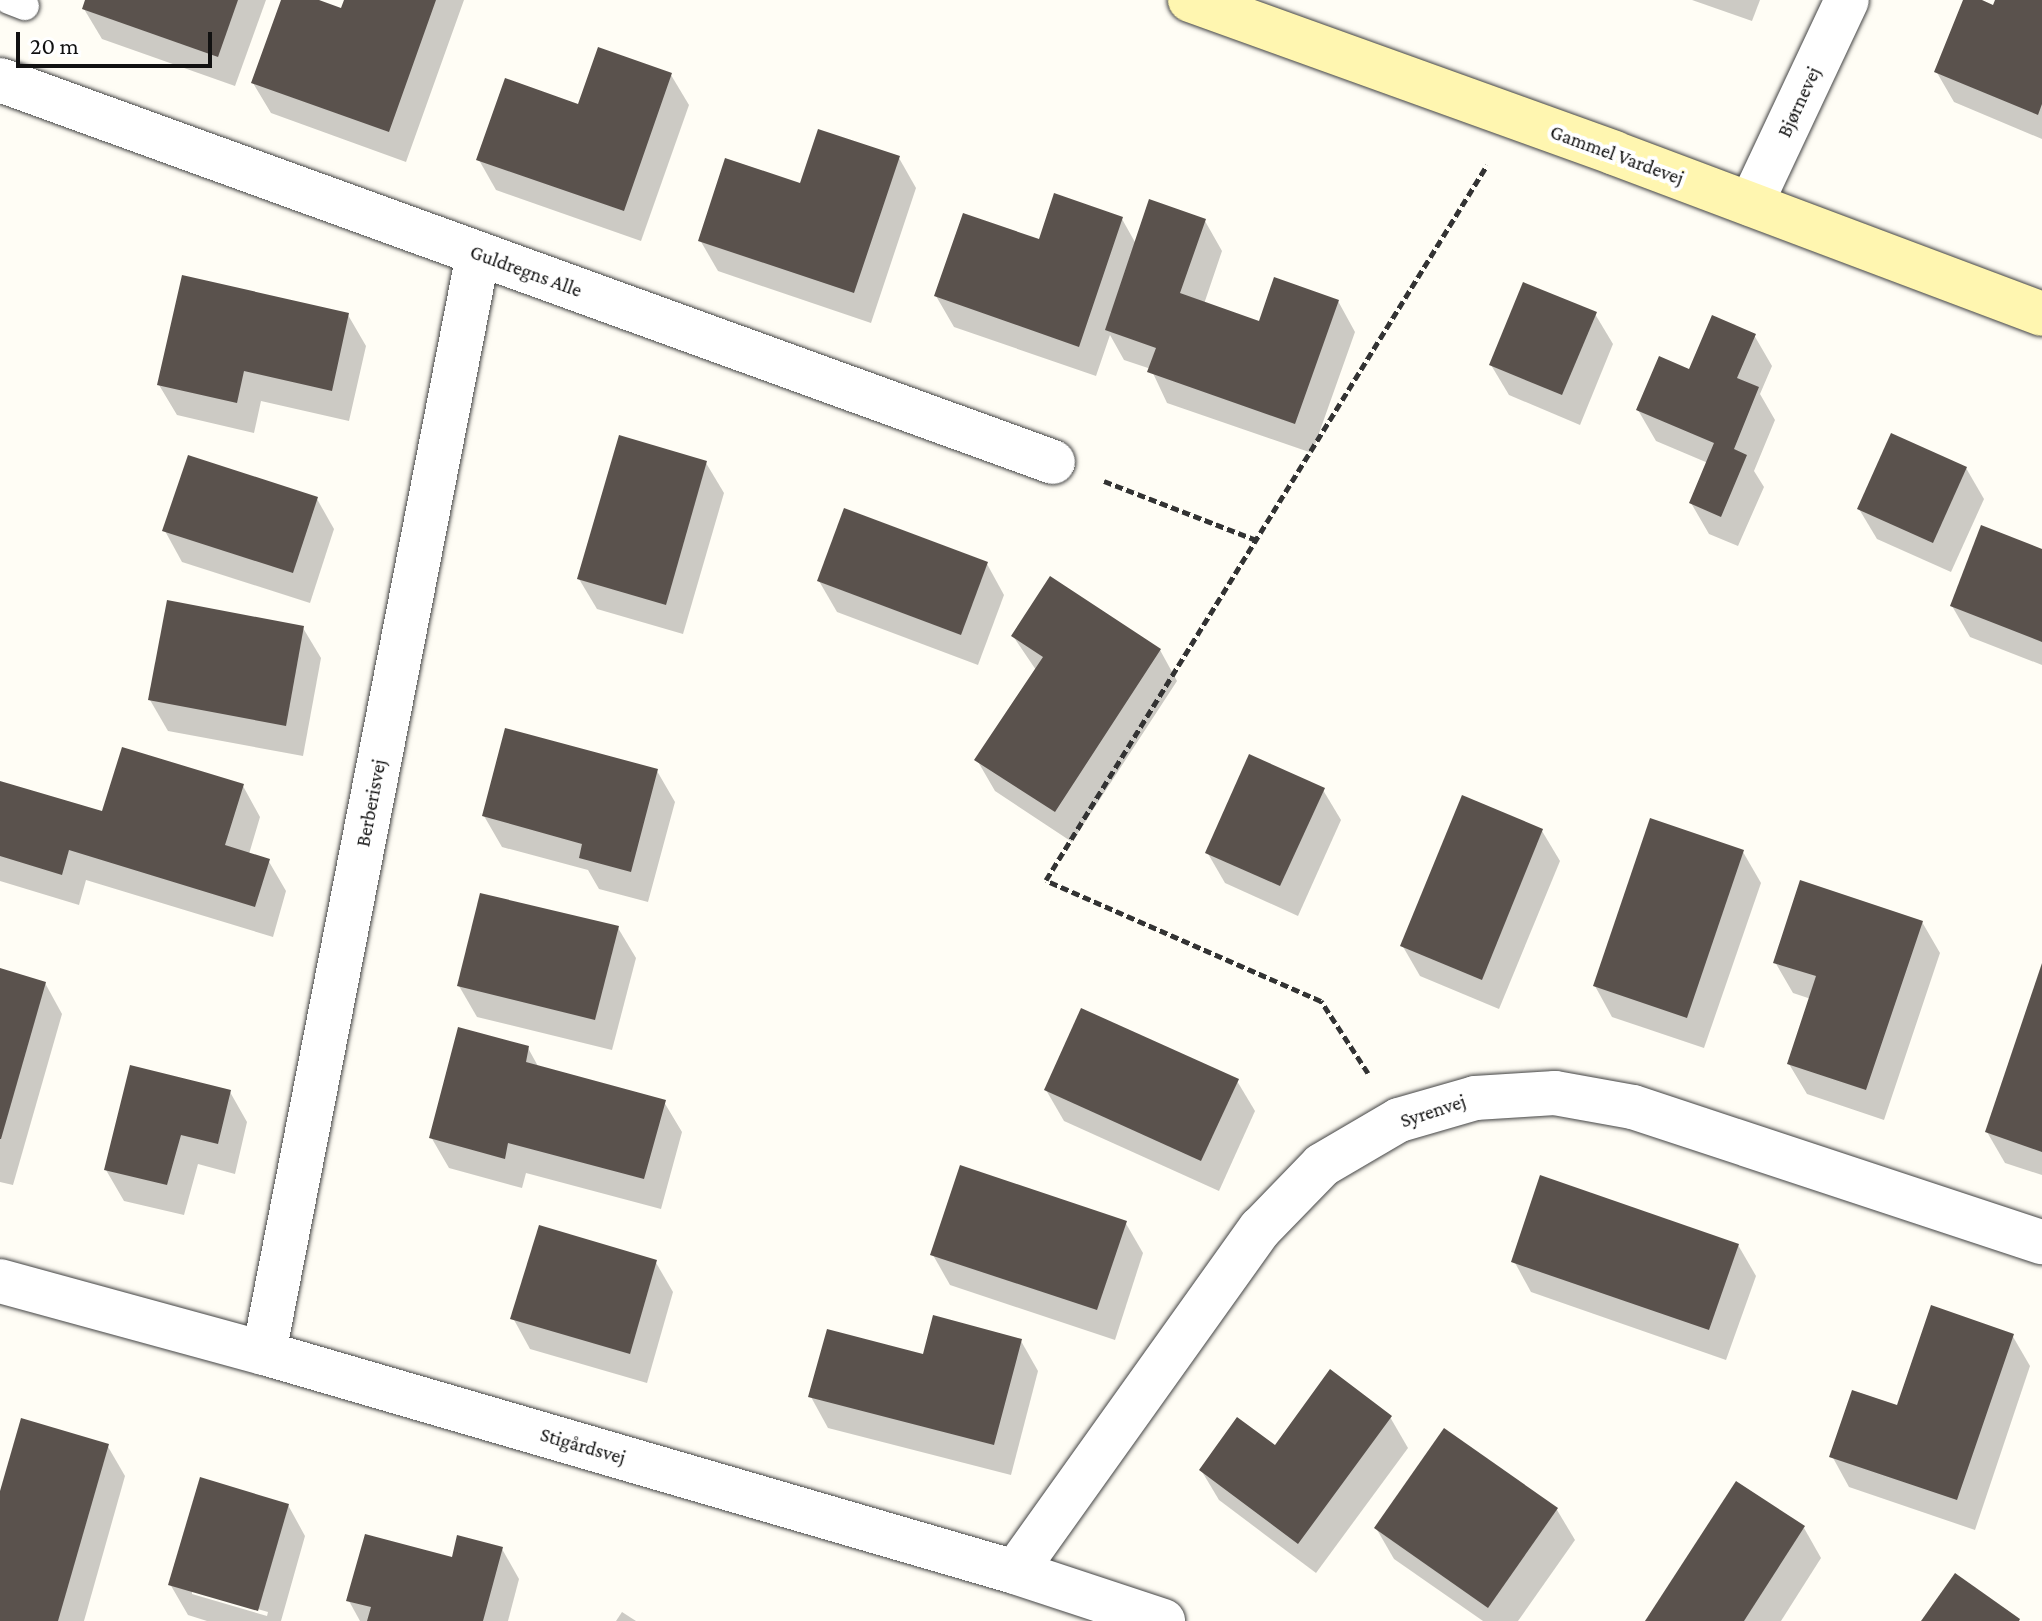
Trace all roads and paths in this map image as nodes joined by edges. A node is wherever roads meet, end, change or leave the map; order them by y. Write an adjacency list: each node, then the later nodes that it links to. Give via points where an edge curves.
1 (1190, 0): 4 (street, Gammel Vardevej)
2 (1847, 0): 5 (street, Bjørnevej)
3 (0, 80): 6 (street, Guldregns Alle)
4 (1516, 118): 5 (street, Gammel Vardevej); 9 (path)
5 (1751, 204): 7 (street, Gammel Vardevej)
6 (478, 254): 8 (street, Guldregns Alle); 13 (street, Berberisvej)
7 (2042, 314)
8 (1053, 462): 9 (path)
9 (1256, 540): 10 (path, via 1046,880 1321,1001)
10 (1399, 1120): 11 (street, Syrenvej, via 1475,1098 1555,1093 1617,1104); 14 (street, Syrenvej, via 1322,1165 1260,1229)
11 (2042, 1242)
12 (0, 1281): 13 (street, Stigårdsvej)
13 (264, 1353): 14 (street, Stigårdsvej)
14 (1015, 1572): 15 (street, Stigårdsvej)
15 (1163, 1621)

